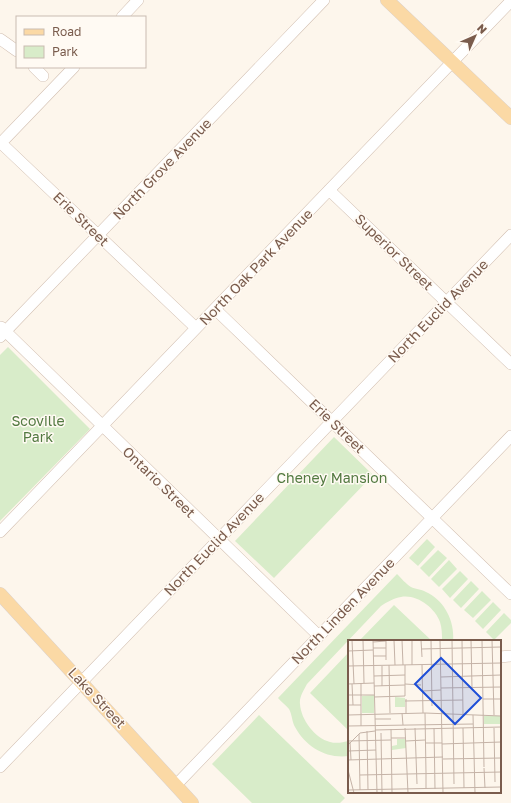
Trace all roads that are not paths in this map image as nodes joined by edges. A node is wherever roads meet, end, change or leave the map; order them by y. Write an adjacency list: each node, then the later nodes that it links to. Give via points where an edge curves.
1 (138, 0): 5 (street)
2 (324, 0): 16 (street, North Grove Avenue)
3 (387, 0): 8 (main road)
4 (511, 0): 8 (street, North Oak Park Avenue)
5 (123, 16)
6 (0, 39): 7 (street)
7 (16, 50)
8 (452, 62): 12 (main road); 14 (street, North Oak Park Avenue)
9 (35, 68): 11 (street)
10 (73, 68): 13 (street)
11 (43, 76)
12 (511, 118)
13 (0, 144): 16 (street, Erie Street)
14 (329, 190): 17 (street, Superior Street); 18 (street, North Oak Park Avenue)
15 (511, 235): 17 (street, North Euclid Avenue)
16 (98, 236): 19 (street, Erie Street); 20 (street, North Grove Avenue)
17 (446, 302): 21 (street, Superior Street); 22 (street, North Euclid Avenue)
18 (215, 309): 19 (street, North Oak Park Avenue); 22 (street, Erie Street)
19 (196, 328): 23 (street, North Oak Park Avenue)
20 (2, 332): 23 (street, Ontario Street)
21 (511, 364)
22 (332, 422): 25 (street, Erie Street); 27 (street, North Euclid Avenue)
23 (102, 427): 26 (street, North Oak Park Avenue); 27 (street, Ontario Street)
24 (511, 436): 25 (street, North Linden Avenue)
25 (432, 518): 29 (street, Erie Street); 30 (street, North Linden Avenue)
26 (0, 532)
27 (218, 539): 30 (street, Ontario Street); 33 (street, North Euclid Avenue)
28 (0, 594): 33 (main road, Lake Street)
29 (511, 594)
30 (318, 636): 35 (street, North Linden Avenue)
31 (511, 656): 32 (street)
32 (501, 657)
33 (82, 682): 34 (street, North Euclid Avenue); 35 (main road, Lake Street)
34 (0, 767)
35 (176, 785): 36 (main road, Lake Street)
36 (192, 803)

